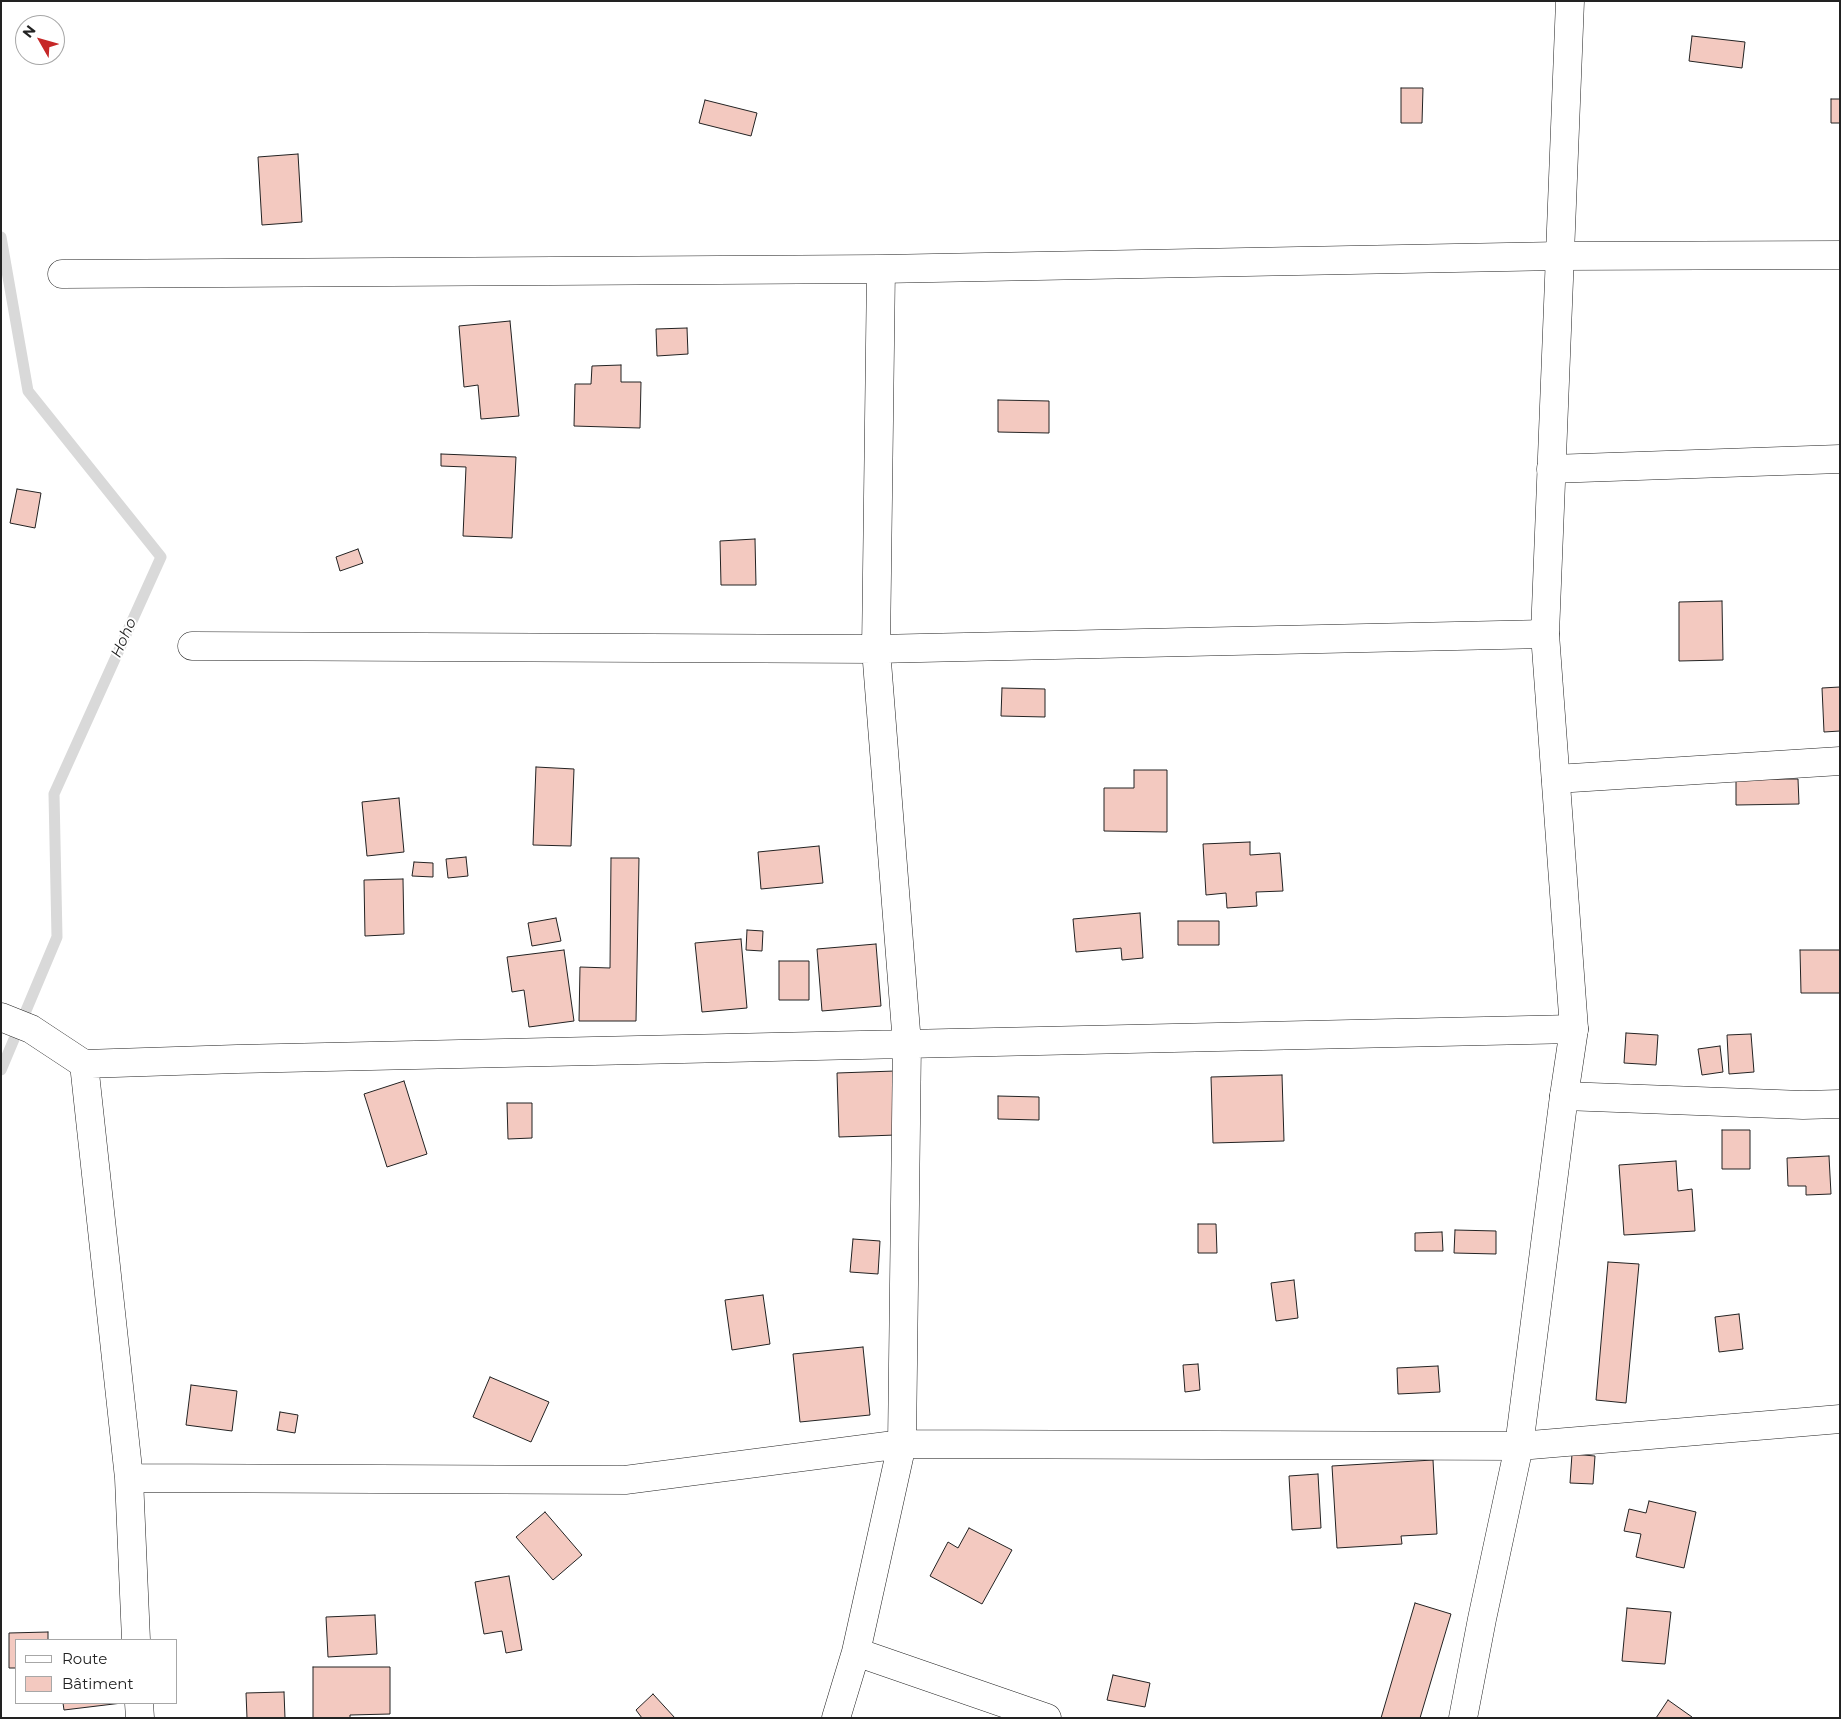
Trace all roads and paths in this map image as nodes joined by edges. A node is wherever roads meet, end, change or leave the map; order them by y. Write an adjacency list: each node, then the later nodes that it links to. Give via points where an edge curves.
1 (1570, 1): 3 (street)
2 (1840, 255): 3 (street)
3 (1559, 256): 4 (street); 7 (street)
4 (881, 269): 5 (street); 10 (street)
5 (62, 274)
6 (1840, 459): 7 (street)
7 (1551, 469): 8 (street)
8 (1545, 634): 10 (street); 12 (street)
9 (192, 646): 10 (street)
10 (876, 649): 15 (street)
11 (1840, 761): 12 (street)
12 (1556, 779): 14 (street)
13 (4, 1017): 16 (street, via 31,1029)
14 (1574, 1029): 15 (street); 17 (street)
15 (906, 1044): 16 (street); 20 (street)
16 (84, 1064): 22 (street)
17 (1564, 1096): 18 (street); 21 (street)
18 (1840, 1104)
19 (1840, 1419): 21 (street)
20 (902, 1444): 21 (street); 22 (street, via 625,1480); 24 (street)
21 (1519, 1446): 29 (street)
22 (129, 1478): 23 (street)
23 (136, 1639)
24 (856, 1652): 27 (street); 28 (street)
25 (139, 1704): 26 (street)
26 (140, 1718)
27 (836, 1718)
28 (1047, 1718)
29 (1463, 1718)

